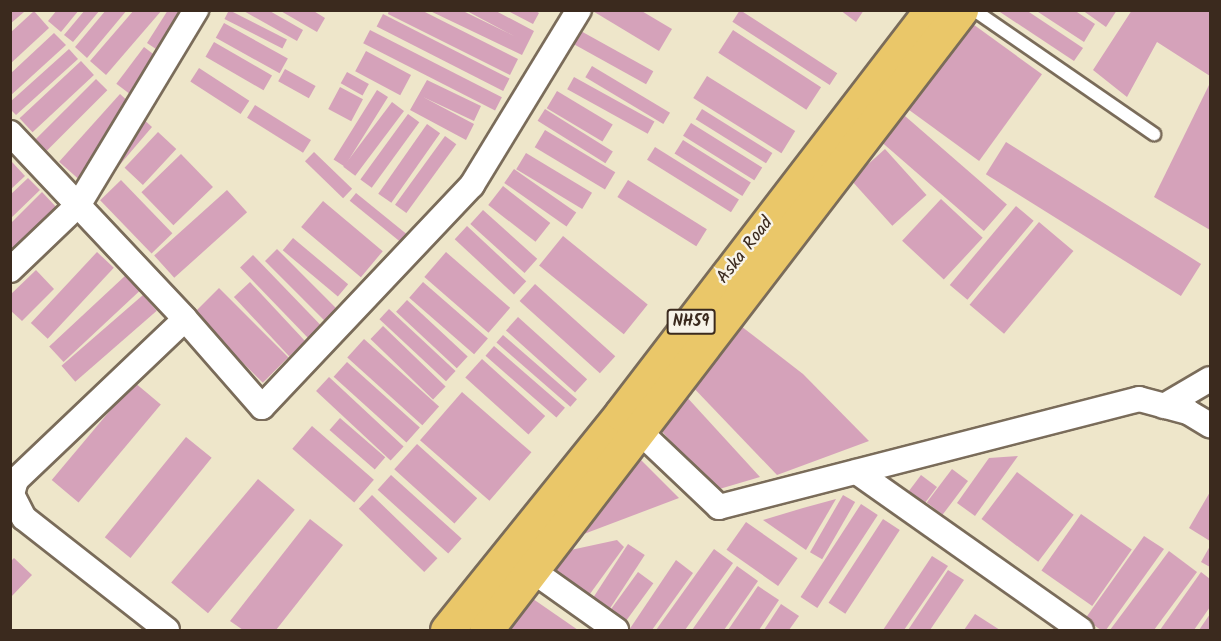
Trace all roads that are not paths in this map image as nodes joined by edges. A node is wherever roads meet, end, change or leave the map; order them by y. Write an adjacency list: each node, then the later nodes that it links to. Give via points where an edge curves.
1 (196, 10): 8 (street)
2 (579, 10): 10 (street, via 472,185 262,407)
3 (931, 10): 18 (highway, Aska Road / NH59, via 621,414)
4 (961, 10): 14 (highway, NH59)
5 (974, 10): 7 (lane)
6 (10, 133): 8 (street)
7 (1154, 134)
8 (79, 204): 9 (street); 10 (street)
9 (10, 270)
10 (185, 319): 17 (street, via 16,480 12,494 24,518)
11 (1210, 379): 12 (street)
12 (1164, 406): 13 (street, via 1188,412); 15 (street, via 1139,399)
13 (1210, 425)
14 (639, 432): 15 (street, via 719,507); 16 (highway, NH59)
15 (857, 472): 21 (street)
16 (533, 571): 19 (highway, NH59); 20 (street)
17 (167, 630)
18 (447, 630)
19 (486, 630)
20 (616, 630)
21 (1081, 630)

